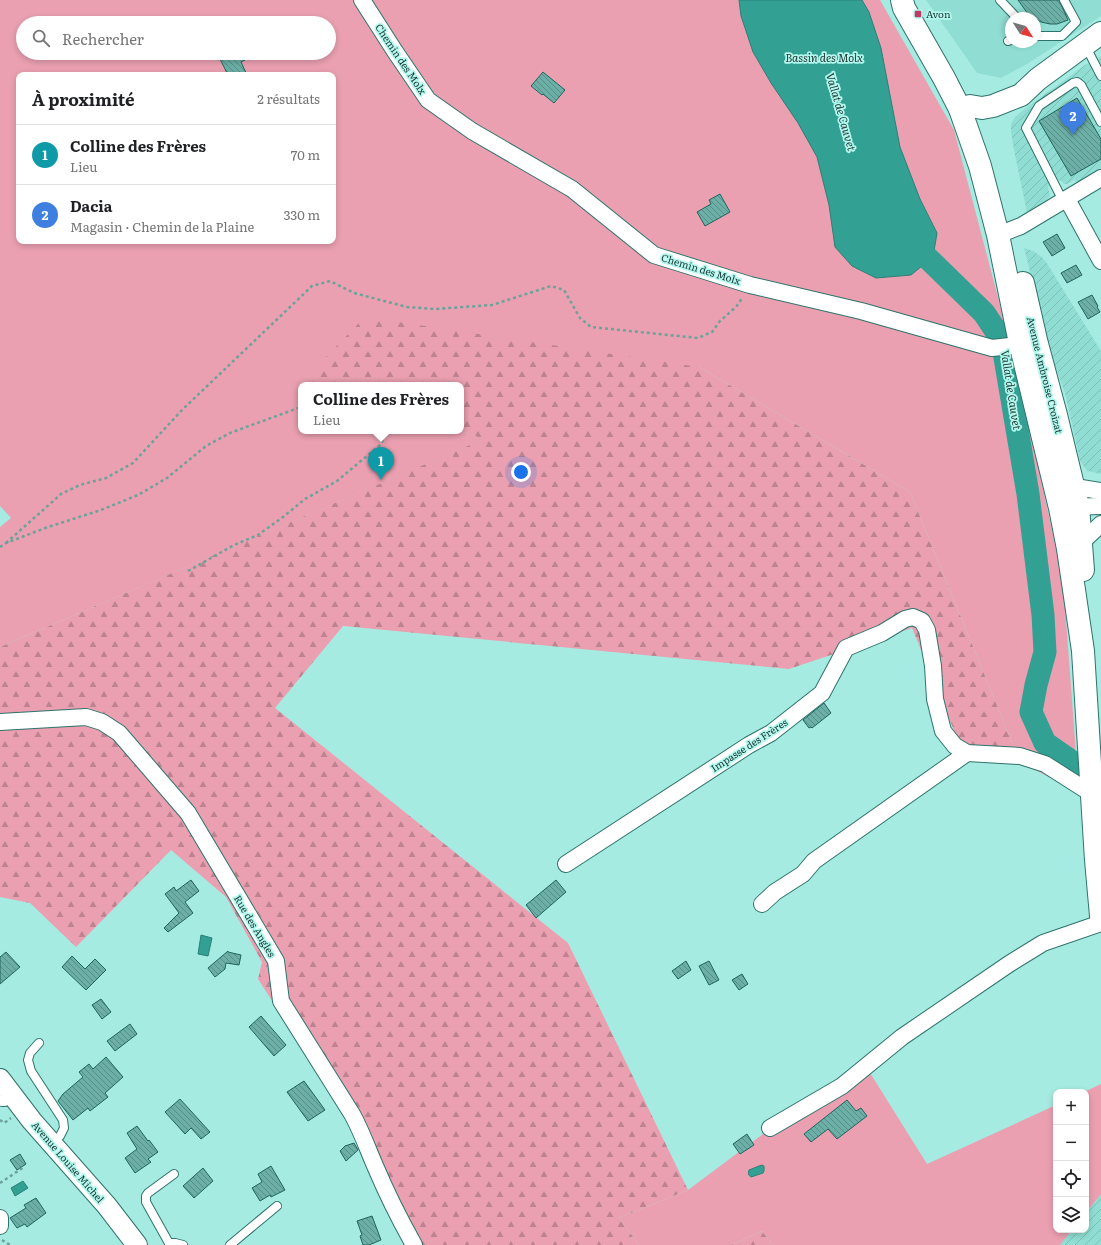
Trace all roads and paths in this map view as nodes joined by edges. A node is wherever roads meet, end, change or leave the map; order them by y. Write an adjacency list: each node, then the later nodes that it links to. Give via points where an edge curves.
1 (362, 0): 16 (street, Chemin des Molx, via 428,100 472,131 572,189 654,255)
2 (902, 0): 10 (main road, via 904,8 944,78)
3 (906, 0): 10 (main road, via 946,54)
4 (1000, 0): 6 (lane)
5 (1064, 0): 8 (lane, via 1076,22)
6 (1011, 12)
7 (1041, 37): 8 (lane)
8 (1077, 43): 9 (lane); 10 (main road, via 1020,95 993,106)
9 (1101, 76)
10 (965, 107): 14 (main road, Avenue Ambroise Croizat, via 981,132 998,180)
11 (1101, 122): 13 (lane, via 1077,82 1039,106 1026,128)
12 (1101, 178): 13 (street)
13 (1065, 200): 14 (street); 15 (street)
14 (1005, 233): 17 (main road, Avenue Ambroise Croizat)
15 (1101, 261)
16 (750, 285): 17 (street, Chemin des Molx, via 861,311 992,348); 26 (path, via 736,307 712,332 698,338 591,327 580,318 564,290 551,286 492,305 435,309 407,307 354,294 330,281 312,286 182,410 133,463 106,478 62,494)
17 (1016, 344): 20 (main road, Avenue Ambroise Croizat)
18 (298, 408): 26 (path, via 218,439 167,478 138,495)
19 (386, 434): 28 (path, via 380,445 337,481 305,500 258,535 234,545)
20 (1064, 485): 21 (street); 23 (main road, Avenue Ambroise Croizat)
21 (1101, 491)
22 (1101, 506): 23 (street)
23 (1069, 507): 25 (main road, Avenue Ambroise Croizat); 29 (main road, Avenue Ambroise Croizat, via 1070,564)
24 (1101, 524): 25 (street)
25 (1082, 542): 29 (main road, Avenue Ambroise Croizat, via 1085,598)
26 (6, 543): 27 (path)
27 (0, 547)
28 (188, 571)
29 (1083, 651): 32 (main road, Avenue Ambroise Croizat)
30 (0, 722): 54 (street, Rue des Angles, via 86,717 102,722 119,734 188,813 276,961 281,1001 360,1128 376,1169)
31 (967, 753): 32 (street, via 1020,756 1045,764); 33 (street, Impasse des Frères, via 956,746 943,731 935,699 927,630 922,621 913,616 846,648 822,693 771,733 748,745); 34 (street, via 814,861 802,874)
32 (1092, 794): 35 (main road, Avenue Ambroise Croizat)
33 (566, 864)
34 (762, 904)
35 (1101, 916)
36 (1101, 923): 40 (street, via 1043,943 1026,953 902,1037 842,1086)
37 (39, 1043): 41 (lane, via 30,1053 30,1071 63,1120 64,1128 60,1136)
38 (0, 1079): 39 (street, Avenue Louise Michel)
39 (6, 1098): 41 (street, Avenue Louise Michel)
40 (770, 1128)
41 (51, 1142): 51 (street, Avenue Louise Michel)
42 (24, 1167): 44 (path)
43 (174, 1174): 49 (lane, via 146,1196 146,1202)
44 (0, 1183)
45 (277, 1206): 53 (lane)
46 (0, 1218): 47 (street)
47 (0, 1226)
48 (0, 1239): 50 (path)
49 (169, 1244): 52 (lane)
50 (10, 1245)
51 (137, 1245)
52 (183, 1245)
53 (230, 1245)
54 (414, 1245)

